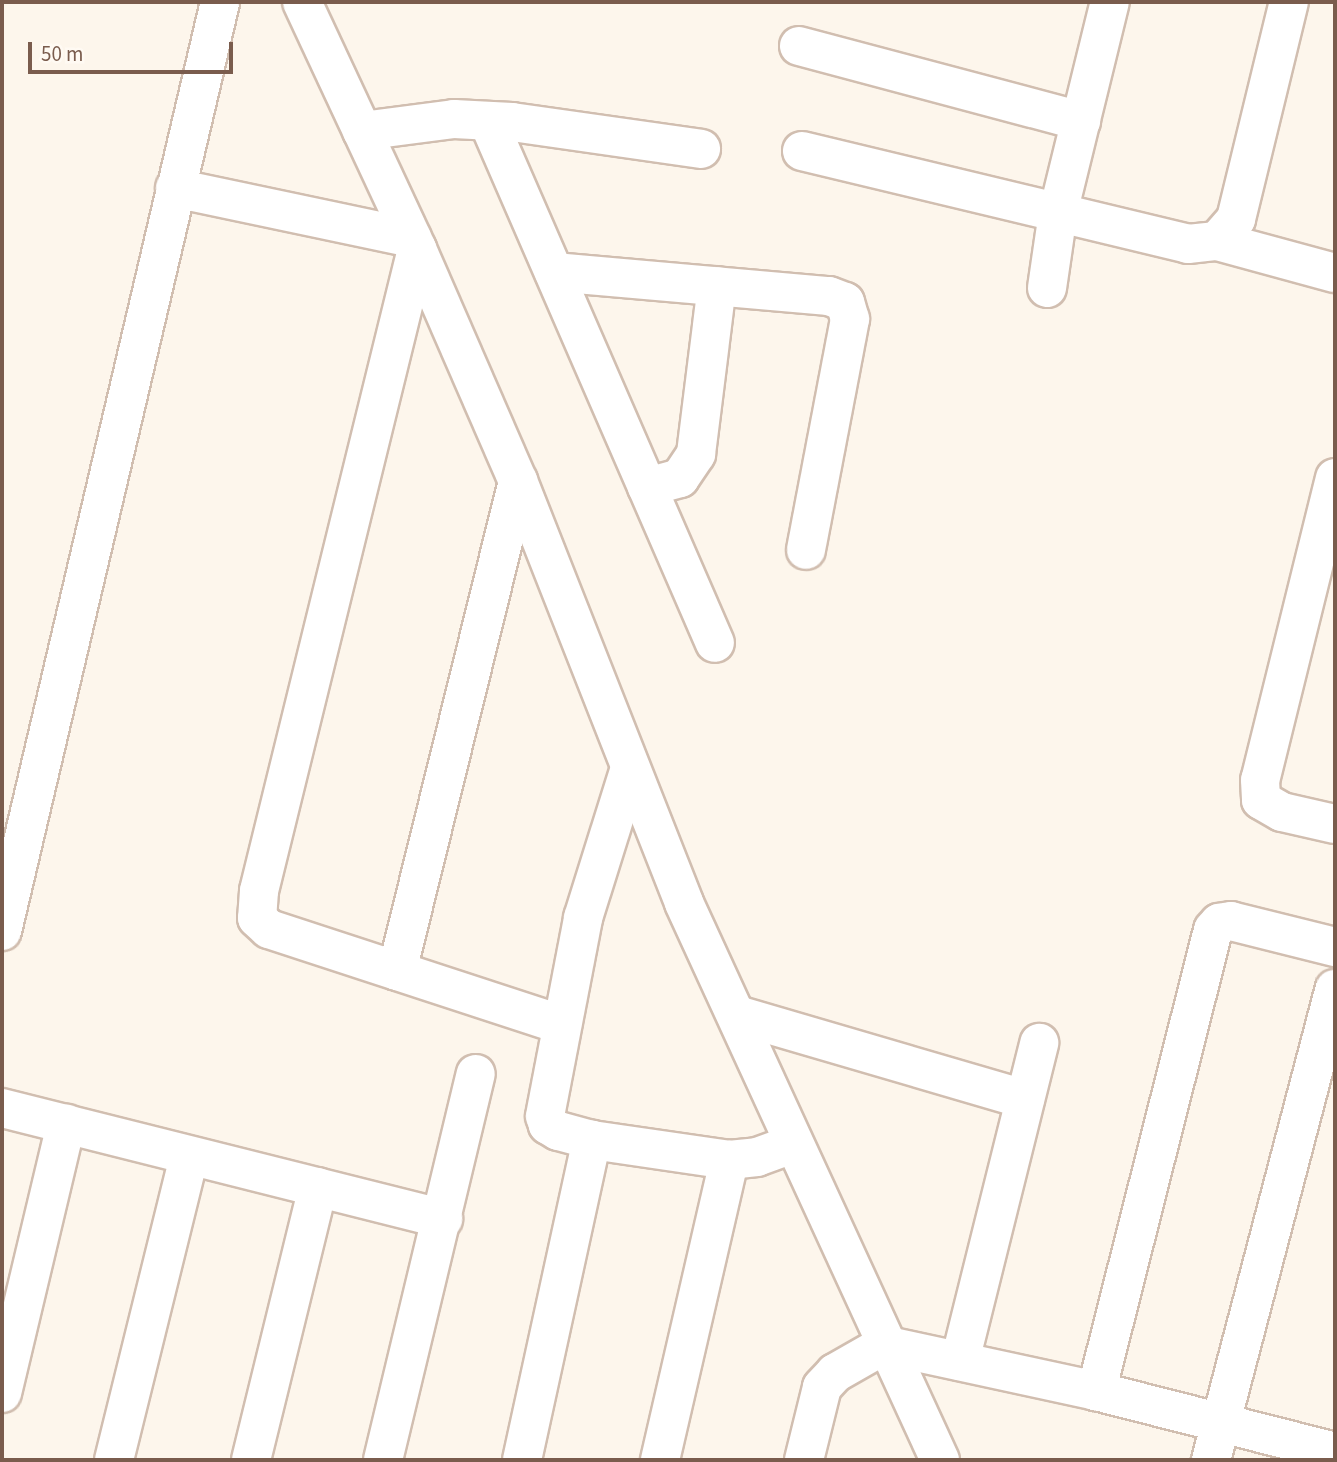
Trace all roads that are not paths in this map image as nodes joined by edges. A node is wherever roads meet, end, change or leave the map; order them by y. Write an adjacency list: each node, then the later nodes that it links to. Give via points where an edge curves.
1 (220, 2): 11 (street)
2 (302, 2): 8 (street)
3 (1110, 2): 7 (street)
4 (1289, 2): 13 (street, via 1236,219)
5 (799, 47): 7 (street)
6 (488, 121): 8 (street, via 454,119); 9 (street); 15 (street)
7 (1081, 121): 12 (street)
8 (362, 131): 14 (street)
9 (701, 149)
10 (802, 152): 12 (street)
11 (175, 188): 14 (street); 27 (street, via 60,700)
12 (1058, 213): 13 (street, via 1188,244); 18 (street)
13 (1217, 241): 16 (street)
14 (415, 244): 20 (street); 29 (street, via 256,905 257,918 269,929)
15 (554, 272): 17 (street); 21 (street)
16 (1335, 273)
17 (718, 286): 21 (street, via 696,454 680,478); 22 (street, via 829,296 845,302 850,319)
18 (1047, 288)
19 (1335, 478): 23 (street)
20 (518, 481): 25 (street); 29 (street)
21 (647, 487): 24 (street)
22 (806, 550)
23 (1325, 560): 26 (street, via 1259,780 1261,800 1282,811)
24 (715, 643)
25 (630, 768): 31 (street, via 684,903); 32 (street, via 583,918)
26 (1335, 824)
27 (2, 931)
28 (1335, 947): 46 (street, via 1231,921 1219,923 1213,930)
29 (397, 971): 32 (street)
30 (1335, 989): 48 (street)
31 (737, 1015): 35 (street); 39 (street)
32 (562, 1025): 38 (street, via 545,1116 548,1125 558,1131)
33 (1039, 1043): 35 (street)
34 (476, 1074): 43 (street)
35 (1025, 1099): 45 (street)
36 (2, 1108): 37 (street)
37 (66, 1124): 40 (street); 47 (street)
38 (592, 1140): 41 (street); 53 (street)
39 (793, 1144): 41 (street); 44 (street)
40 (189, 1157): 42 (street); 50 (street)
41 (729, 1160): 54 (street)
42 (318, 1187): 43 (street); 51 (street)
43 (443, 1219): 52 (street)
44 (884, 1345): 45 (street); 55 (street, via 835,1373 822,1387); 56 (street)
45 (960, 1362): 46 (street)
46 (1096, 1391): 48 (street)
47 (2, 1393)
48 (1222, 1422): 49 (street); 57 (street)
49 (1334, 1453)
50 (114, 1460)
51 (251, 1460)
52 (383, 1460)
53 (522, 1460)
54 (660, 1460)
55 (804, 1460)
56 (940, 1460)
57 (1211, 1460)

